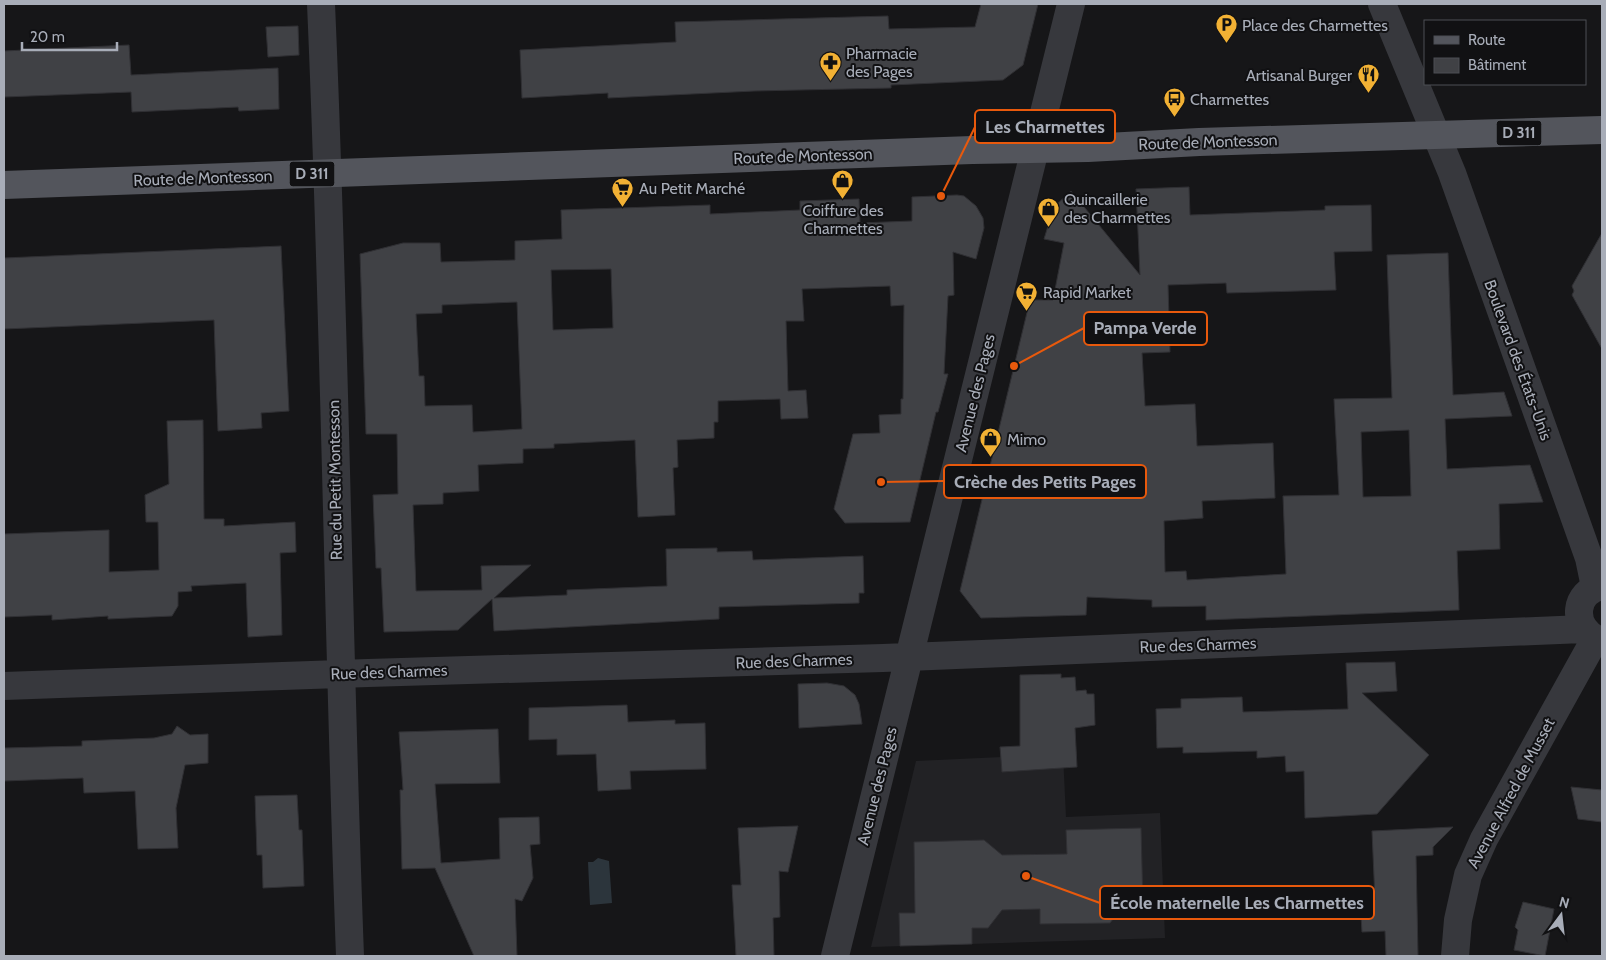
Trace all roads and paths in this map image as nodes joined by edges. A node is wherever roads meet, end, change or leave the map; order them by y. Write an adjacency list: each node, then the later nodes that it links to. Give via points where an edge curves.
1 (321, 4): 7 (street, Rue du Petit Montesson)
2 (1071, 4): 6 (street, Avenue des Pages)
3 (1382, 4): 5 (street, Boulevard des États-Unis)
4 (1602, 130): 5 (main road, Route de Montesson / D 311)
5 (1436, 134): 6 (main road, Route de Montesson / D 311); 9 (street, Boulevard des États-Unis)
6 (1036, 148): 7 (main road, Route de Montesson / D 311); 11 (street, Avenue des Pages)
7 (328, 173): 8 (main road, Route de Montesson / D 311); 12 (street, Rue du Petit Montesson)
8 (4, 185)
9 (1599, 586): 10 (street, via 1581,600 1578,609 1579,618)
10 (1594, 636): 11 (street, Rue des Charmes); 16 (street, Avenue Alfred de Musset, via 1484,839 1468,875 1458,920)
11 (909, 657): 12 (street, Rue des Charmes); 15 (street, Avenue des Pages)
12 (340, 674): 13 (street, Rue des Charmes); 14 (street, Rue du Petit Montesson)
13 (4, 686)
14 (350, 956)
15 (835, 956)
16 (1455, 956)

